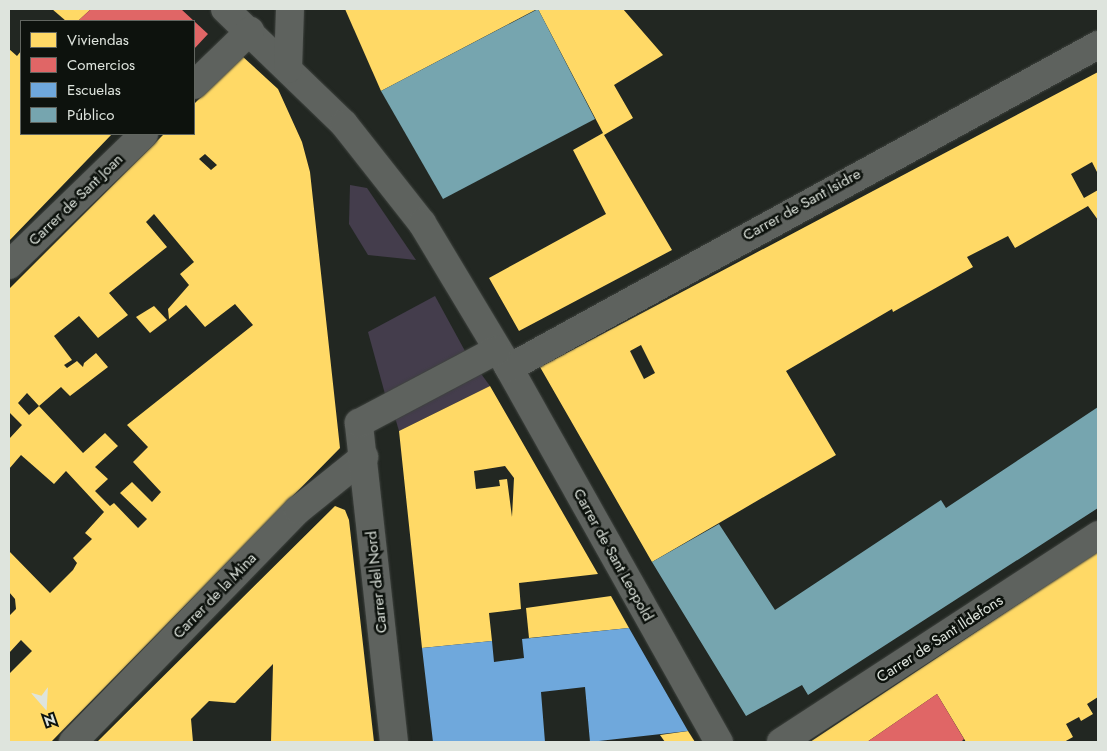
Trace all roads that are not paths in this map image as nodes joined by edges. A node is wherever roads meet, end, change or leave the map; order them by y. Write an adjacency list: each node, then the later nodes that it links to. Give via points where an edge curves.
1 (225, 9): 3 (street, Carrer de Sant Leopold)
2 (290, 9): 5 (street)
3 (250, 31): 5 (street, Carrer de Sant Leopold); 6 (street)
4 (1098, 45): 9 (street, Carrer de Sant Isidre)
5 (288, 69): 9 (street, Carrer de Sant Leopold, via 366,150 422,223)
6 (195, 84)
7 (143, 135): 8 (street, Carrer de Sant Joan)
8 (9, 265)
9 (503, 359): 10 (street, Carrer de Sant Isidre); 15 (street, Carrer de Sant Leopold)
10 (359, 423): 11 (street, Carrer del Nord)
11 (364, 457): 13 (street, Carrer de la Mina, via 298,510); 14 (street, Carrer del Nord)
12 (1098, 535): 16 (street, Carrer de Sant Ildefons)
13 (73, 742)
14 (394, 742)
15 (719, 742)
16 (781, 742)

